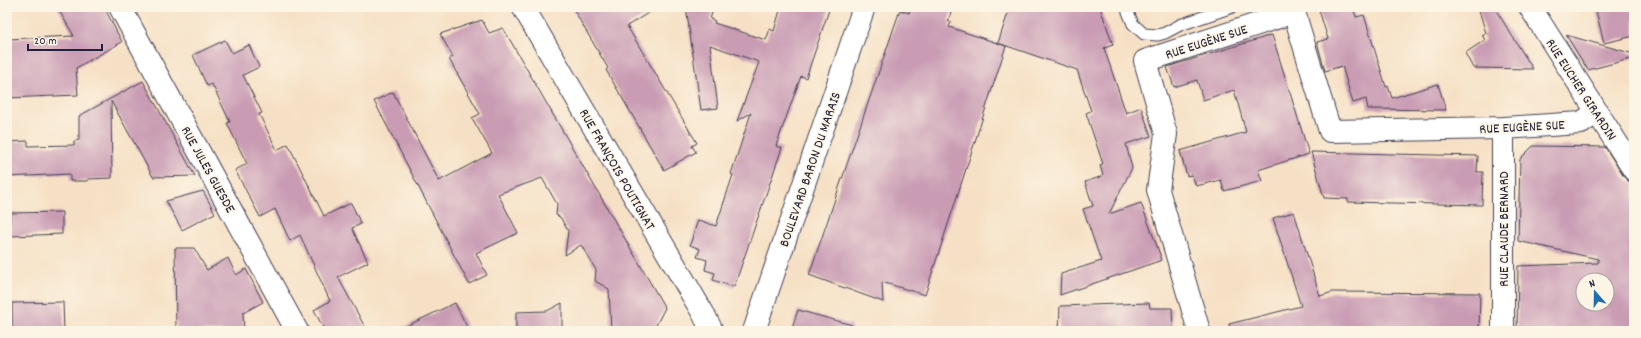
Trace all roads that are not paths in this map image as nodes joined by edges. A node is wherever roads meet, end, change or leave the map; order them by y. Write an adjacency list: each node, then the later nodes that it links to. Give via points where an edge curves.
1 (120, 7): 10 (street, RUE JULES GUESDE)
2 (523, 7): 11 (street, RUE FRANÇOIS POUTIGNAT)
3 (864, 7): 12 (street, BOULEVARD BARON DU MARAIS)
4 (1126, 7): 5 (lane, via 1133,24 1144,34 1158,35)
5 (1232, 7)
6 (1530, 7): 7 (street, RUE EUCHER GIRARDIN)
7 (1597, 112): 8 (street, RUE EUGÈNE SUE, via 1581,123); 9 (street, RUE EUCHER GIRARDIN)
8 (1503, 128): 13 (street, RUE EUGÈNE SUE, via 1330,131 1294,12 1145,61 1166,134 1158,190); 14 (street, RUE CLAUDE BERNARD)
9 (1634, 170)
10 (297, 331)
11 (712, 331)
12 (754, 331)
13 (1199, 331)
14 (1503, 331)

